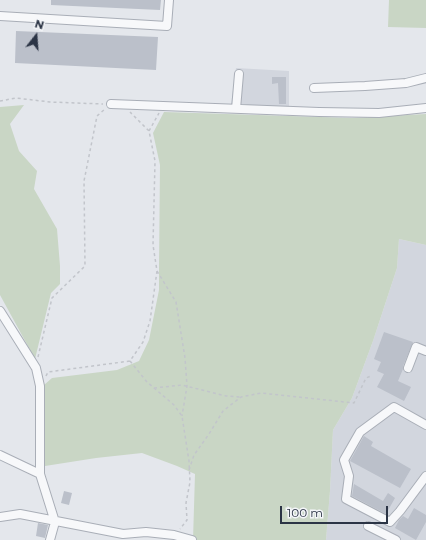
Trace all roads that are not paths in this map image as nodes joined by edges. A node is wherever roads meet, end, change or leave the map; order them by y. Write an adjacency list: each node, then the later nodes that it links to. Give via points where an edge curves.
1 (169, 0): 2 (street, via 167,26)
2 (0, 16)
3 (239, 74): 8 (street)
4 (426, 78): 5 (street, via 406,83)
5 (314, 88)
6 (111, 104): 8 (street)
7 (426, 108): 8 (street, via 379,113)
8 (236, 109)
9 (0, 311): 14 (street, via 36,368 40,386)
10 (426, 351): 11 (street, via 416,347)
11 (408, 368)
12 (426, 425): 15 (street, via 394,407 360,432 344,460 349,476 346,499 390,522)
13 (0, 455): 14 (street)
14 (40, 474): 17 (street)
15 (424, 481)
16 (0, 517): 17 (street, via 20,514)
17 (54, 522): 19 (street); 21 (street)
18 (368, 526): 23 (street)
19 (123, 537): 20 (street, via 146,532)
20 (175, 537): 22 (street)
21 (50, 540)
22 (192, 540)
23 (396, 540)

